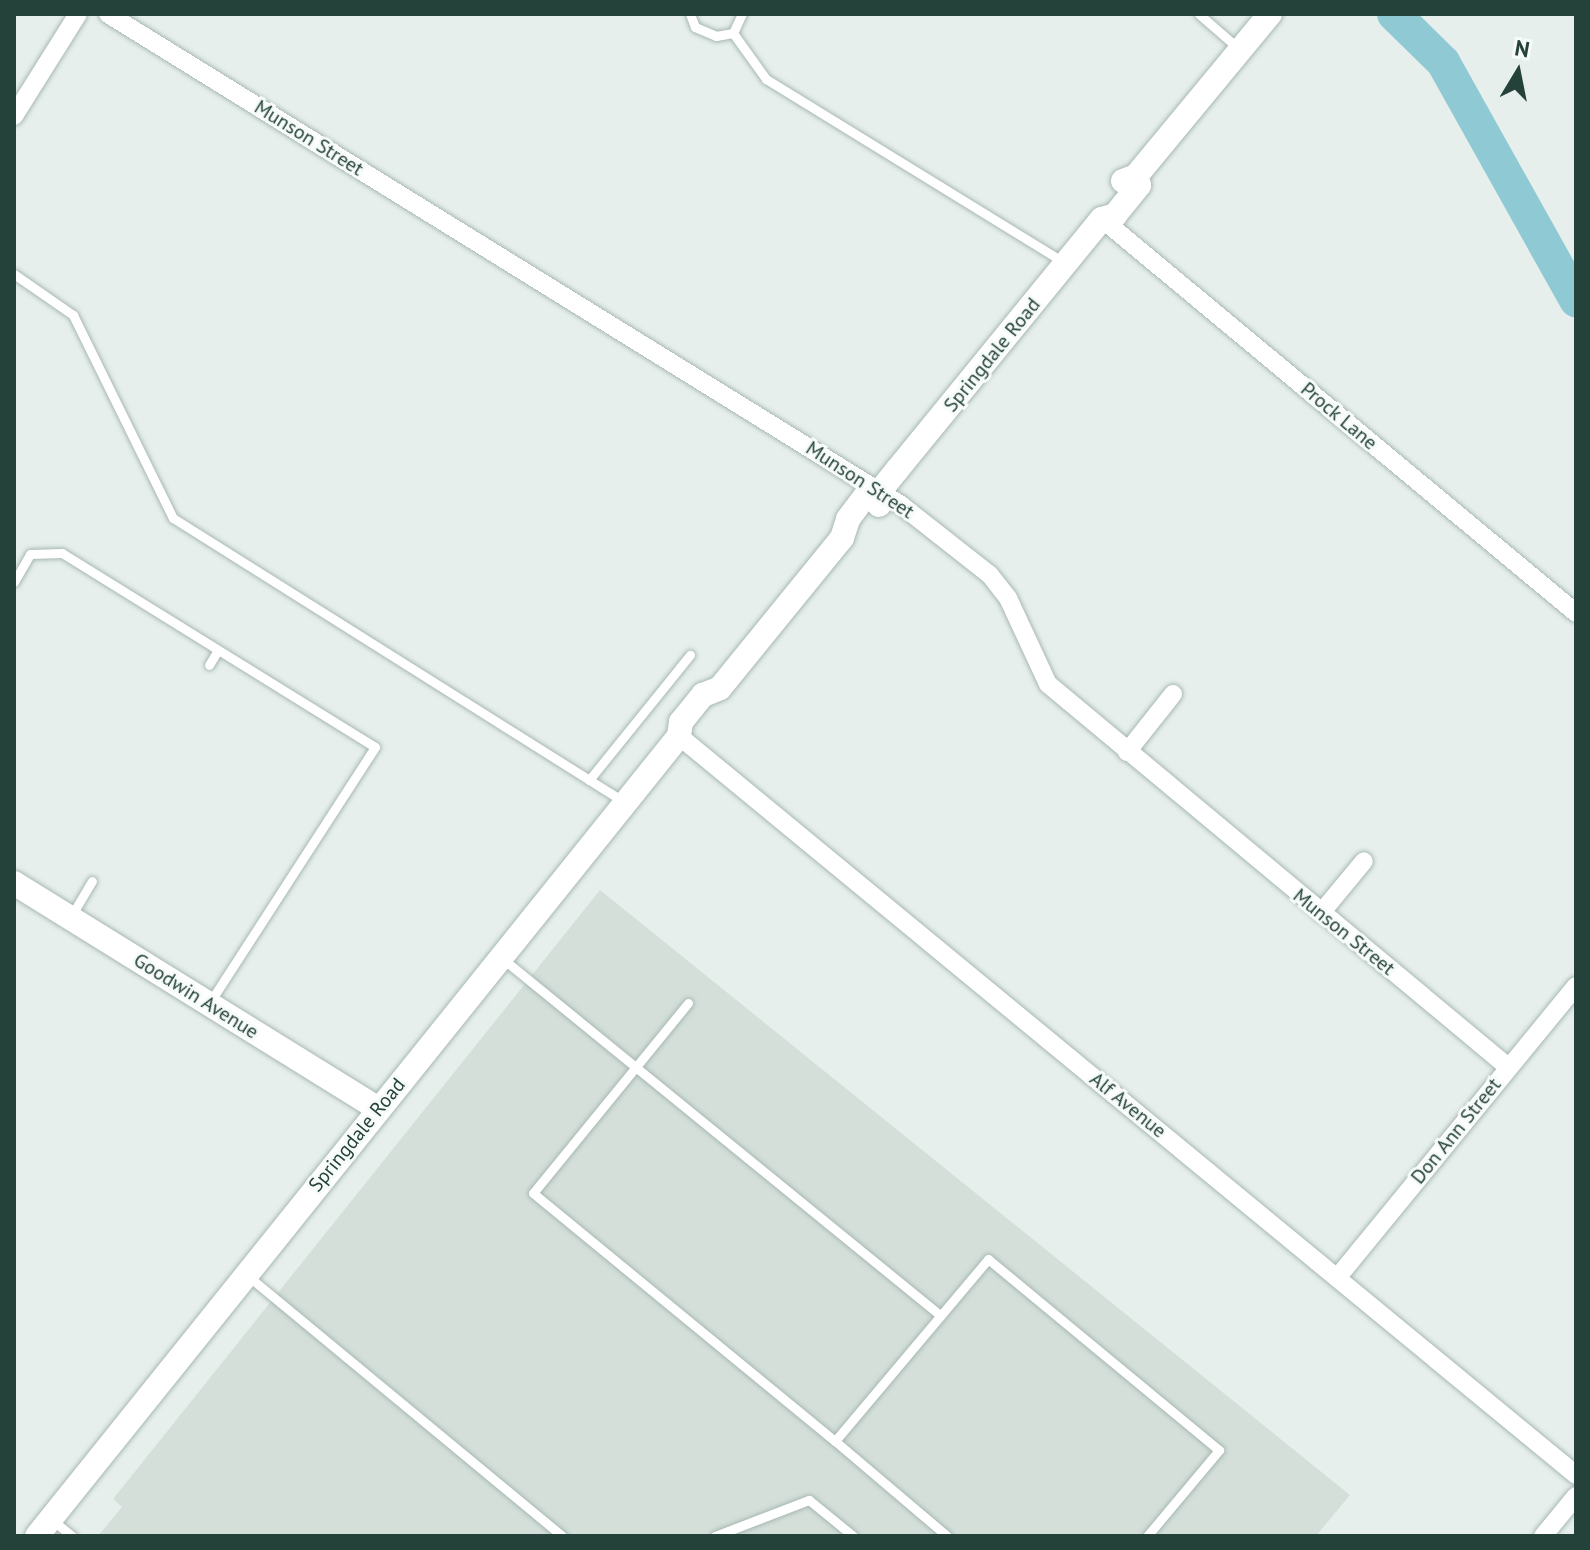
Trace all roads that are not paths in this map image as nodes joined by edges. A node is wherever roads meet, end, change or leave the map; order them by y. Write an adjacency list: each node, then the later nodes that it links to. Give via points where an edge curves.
1 (78, 14): 9 (street)
2 (108, 14): 13 (street, Munson Street)
3 (690, 14): 7 (lane, via 704,34)
4 (742, 14): 7 (lane)
5 (1199, 14): 8 (lane)
6 (1270, 14): 8 (main road, Springdale Road)
7 (733, 33): 11 (lane, via 766,79)
8 (1240, 50): 10 (main road, Springdale Road, via 1136,176 1127,176 1103,207)
9 (14, 116)
10 (1102, 219): 11 (main road, Springdale Road); 15 (street, Prock Lane)
11 (1067, 264): 13 (main road, Springdale Road)
12 (14, 274): 22 (lane, via 73,315 173,518)
13 (880, 491): 20 (main road, Springdale Road, via 868,493 848,519 842,538 720,688 703,695 681,722); 21 (street, Munson Street, via 990,575 1008,598 1048,684)
14 (14, 582): 16 (lane, via 30,554 62,553)
15 (1576, 613)
16 (218, 650): 18 (lane); 32 (lane, via 375,747)
17 (690, 655): 22 (lane)
18 (209, 665)
19 (1173, 694): 21 (street)
20 (679, 736): 23 (main road, Springdale Road); 37 (street, Alf Avenue)
21 (1127, 752): 27 (street, Munson Street)
22 (589, 780): 23 (lane)
23 (626, 803): 29 (main road, Springdale Road)
24 (1364, 861): 27 (street)
25 (92, 881): 28 (lane)
26 (14, 883): 28 (main road, Goodwin Avenue)
27 (1321, 913): 33 (street, Munson Street)
28 (70, 918): 32 (main road, Goodwin Avenue)
29 (501, 957): 34 (lane); 35 (main road, Springdale Road)
30 (1576, 986): 33 (street, Don Ann Street)
31 (688, 1003): 34 (lane)
32 (209, 1004): 35 (main road, Goodwin Avenue)
33 (1508, 1067): 37 (street, Don Ann Street)
34 (637, 1068): 38 (lane); 39 (lane, via 533,1193)
35 (378, 1109): 36 (main road, Springdale Road)
36 (245, 1274): 42 (main road, Springdale Road); 44 (lane)
37 (1337, 1278): 40 (street, Alf Avenue)
38 (940, 1315): 39 (lane); 48 (lane, via 988,1259 1219,1450)
39 (835, 1441): 47 (lane)
40 (1576, 1475)
41 (1576, 1496): 49 (street)
42 (44, 1528): 43 (lane)
43 (72, 1536)
44 (562, 1536)
45 (715, 1536): 46 (lane, via 809,1500)
46 (853, 1536)
47 (947, 1536)
48 (1147, 1536)
49 (1543, 1536)

